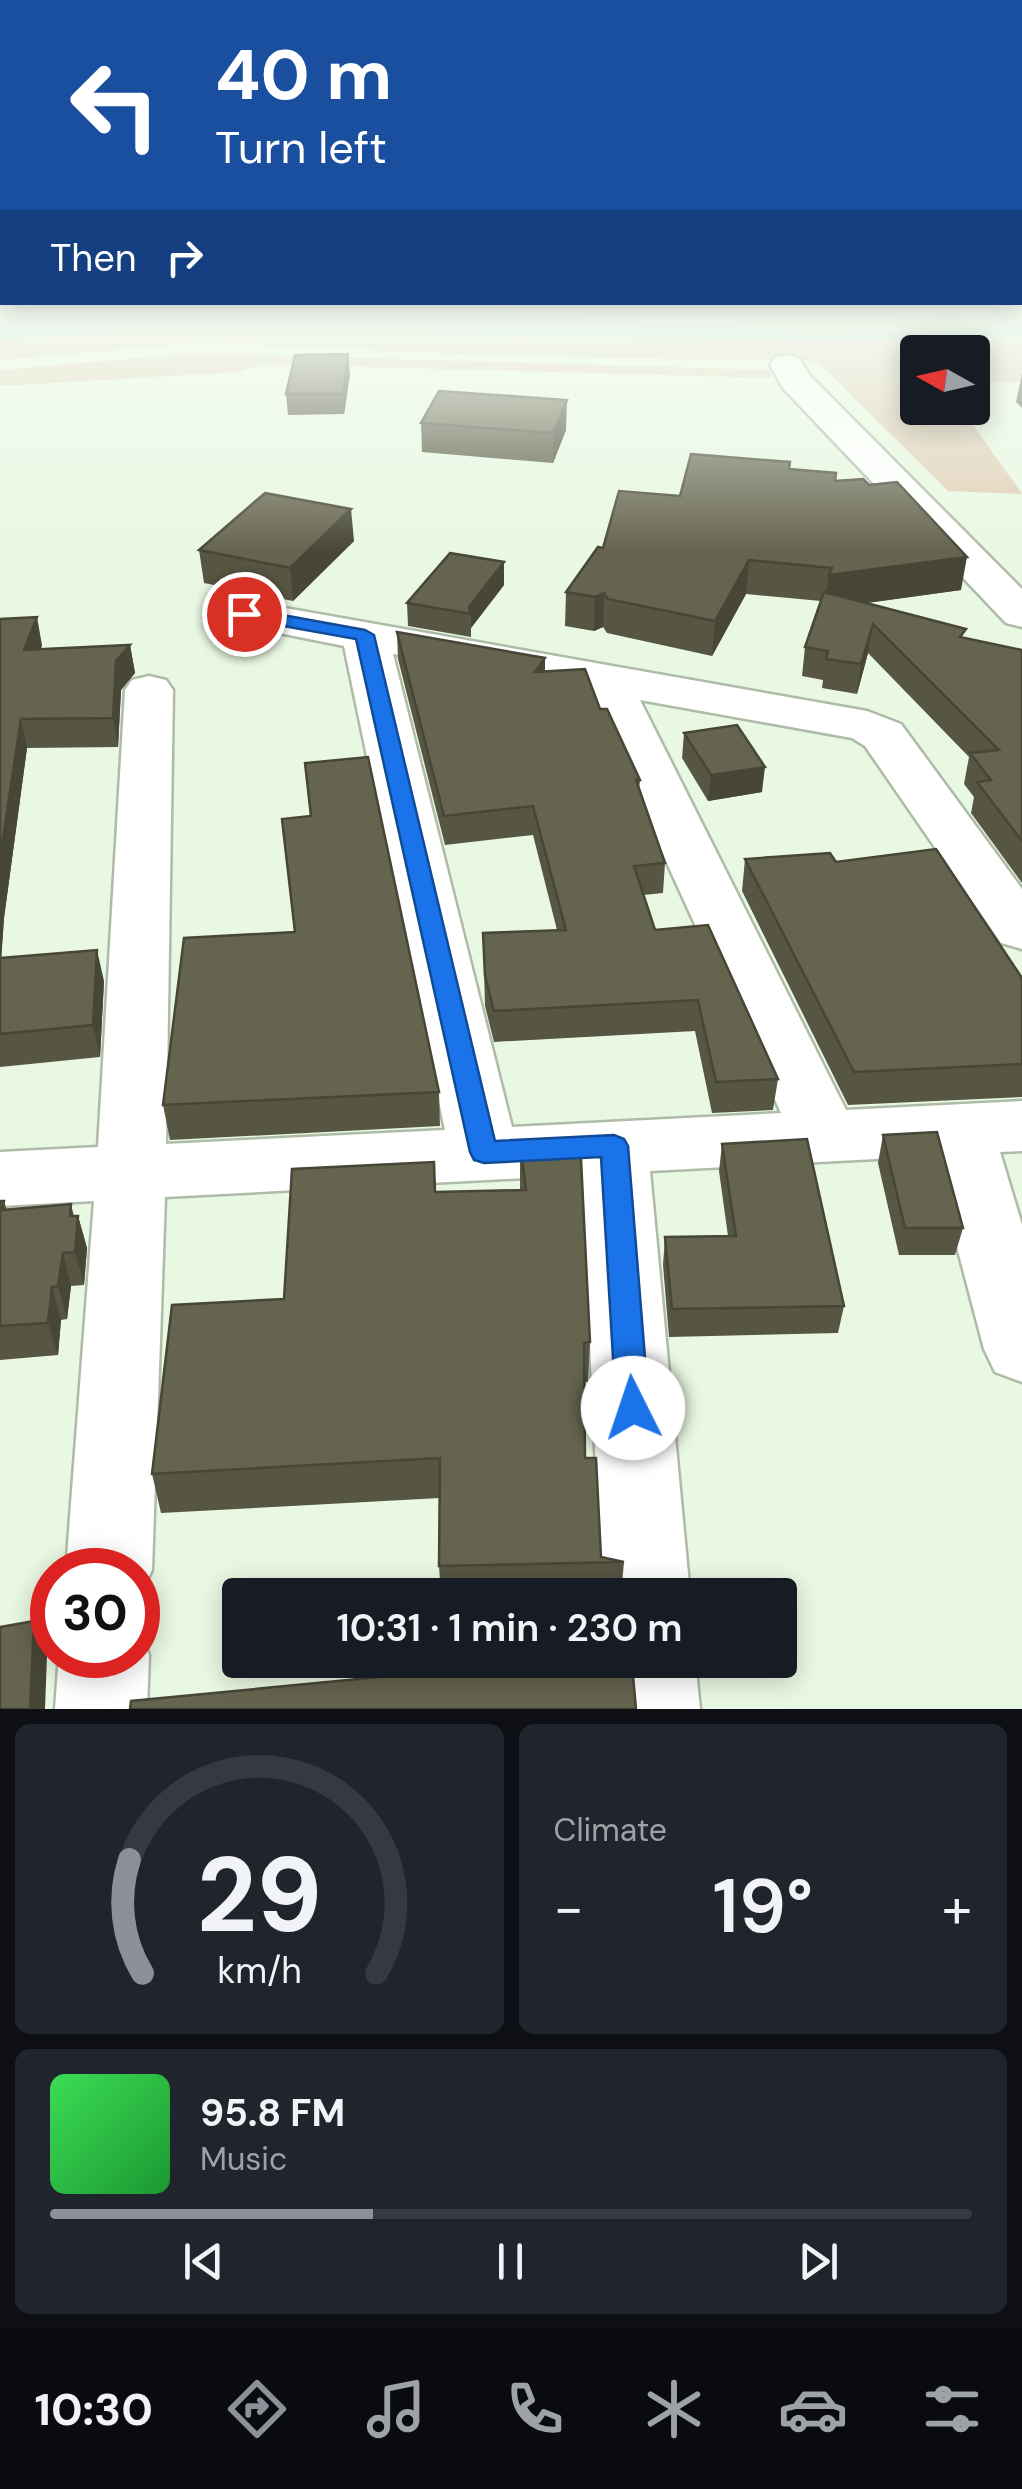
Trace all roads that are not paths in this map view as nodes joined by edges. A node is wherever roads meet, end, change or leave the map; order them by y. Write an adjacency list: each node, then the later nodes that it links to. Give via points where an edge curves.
1 (807, 393): 3 (street)
2 (244, 614): 4 (street)
3 (1022, 614)
4 (365, 635): 5 (street); 11 (street)
5 (608, 680): 7 (street, via 868,726 883,735); 9 (street)
6 (149, 690): 12 (street)
7 (1022, 930)
8 (991, 1128): 9 (street); 14 (street)
9 (824, 1135): 10 (street)
10 (614, 1146): 11 (street); 16 (street)
11 (484, 1152): 12 (street)
12 (131, 1172): 13 (street); 15 (street)
13 (0, 1179)
14 (1022, 1349)
15 (110, 1548)
16 (645, 1578)
17 (103, 1678): 19 (street)
18 (651, 1678): 20 (street)
19 (101, 1709)
20 (654, 1709)

